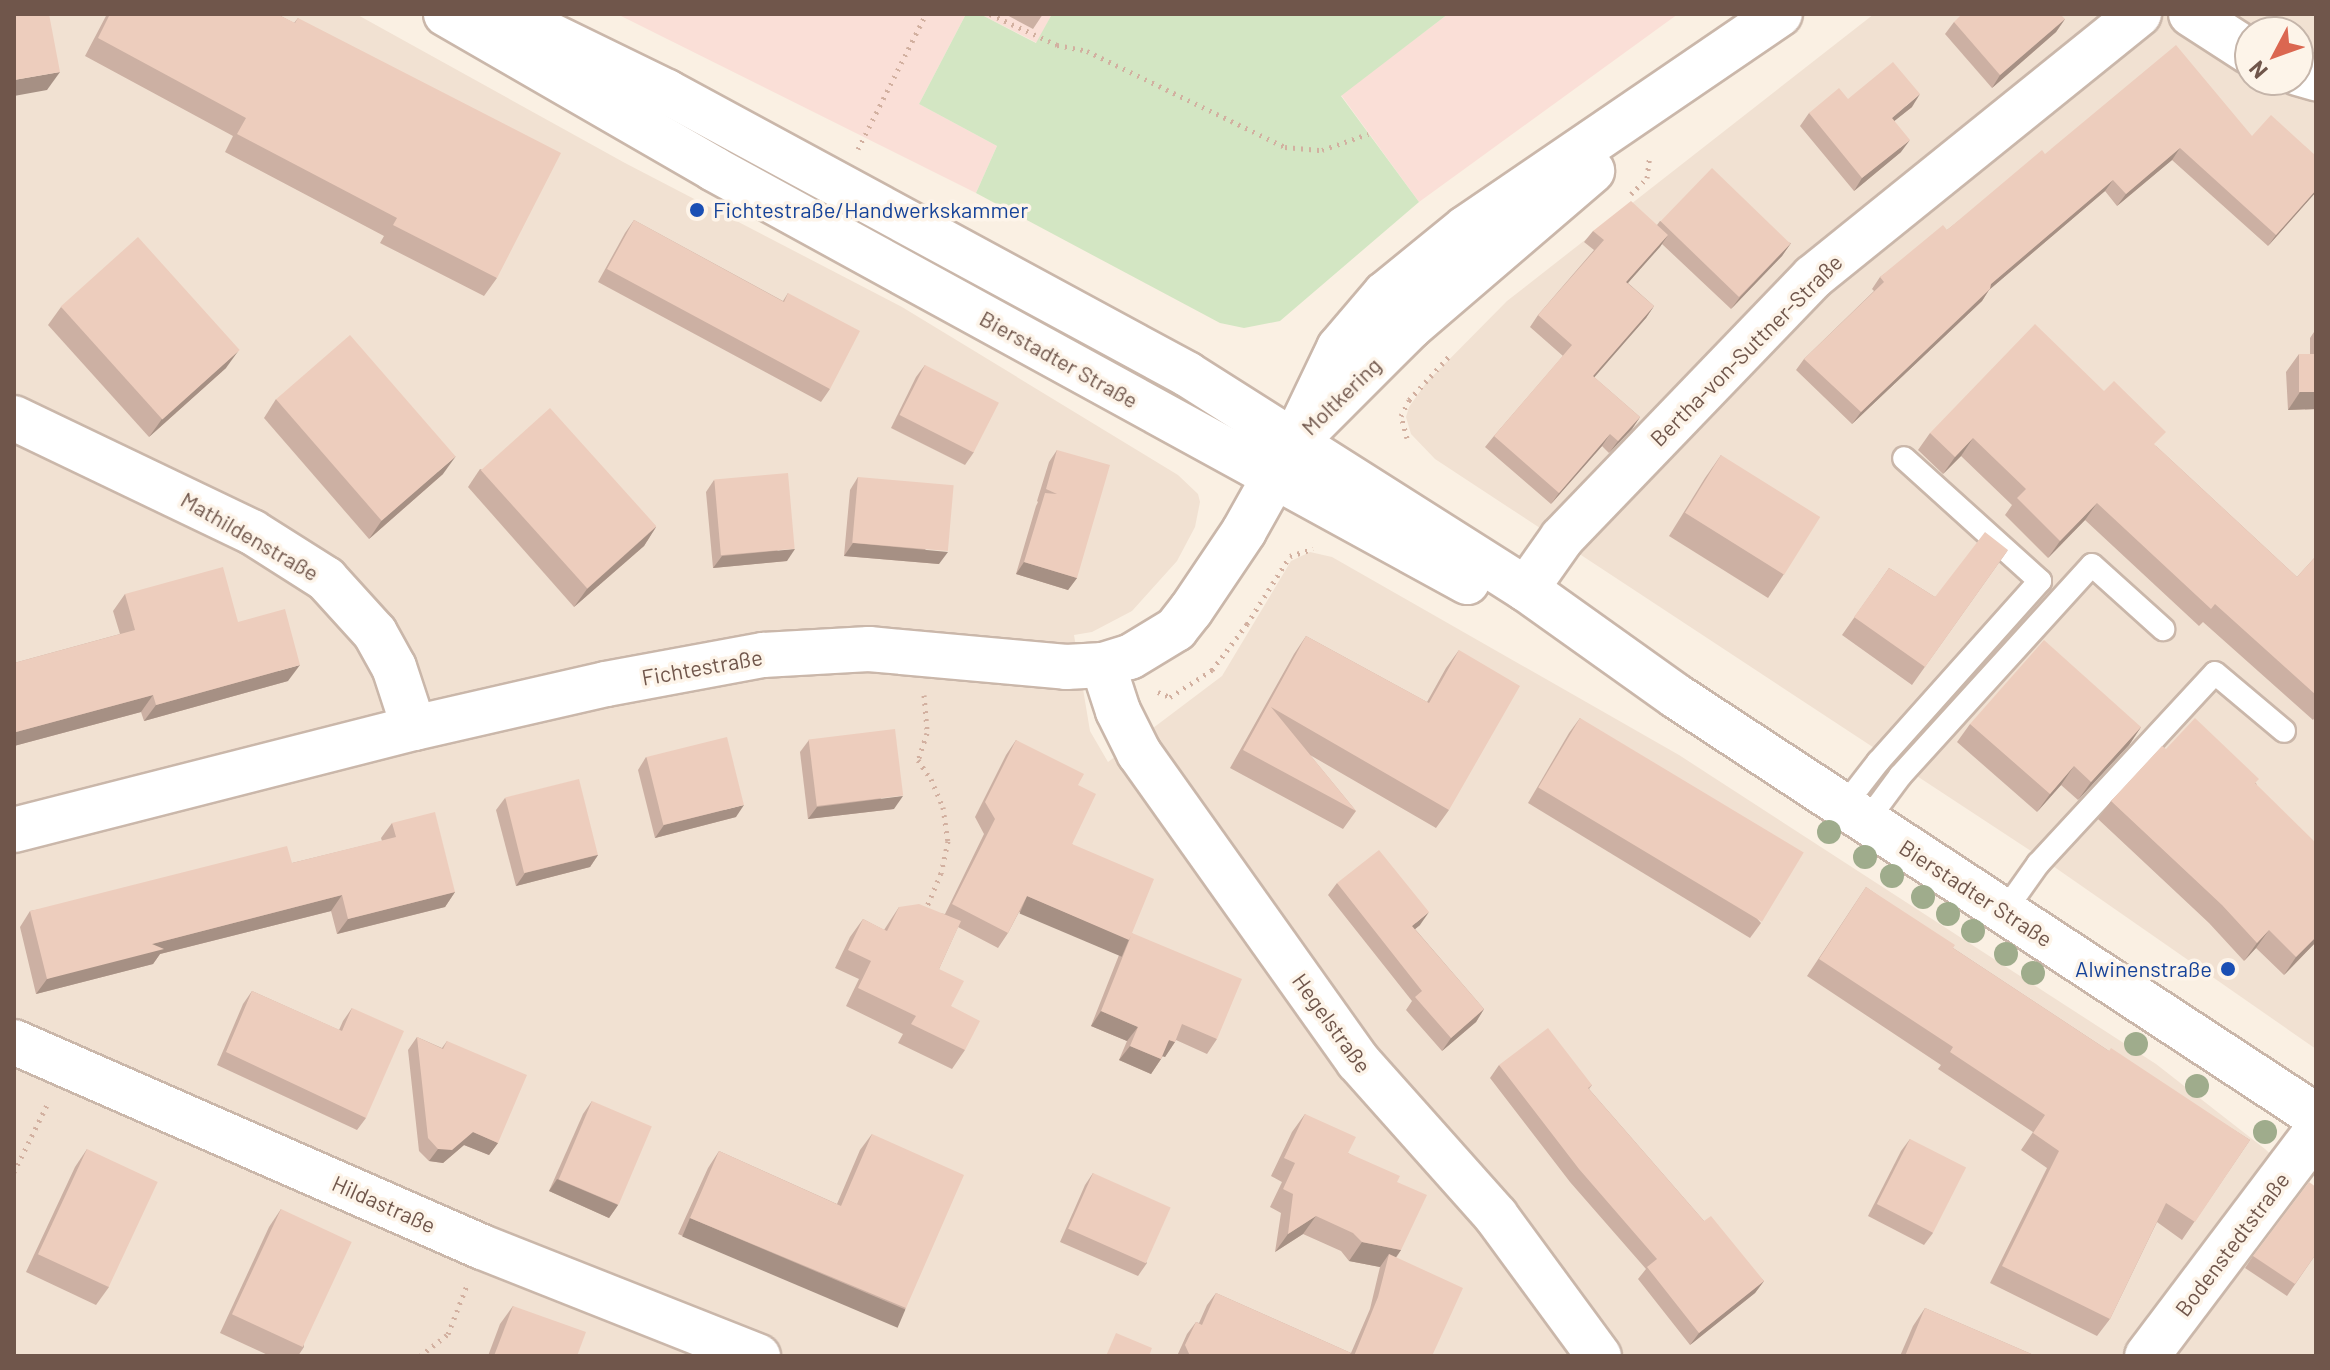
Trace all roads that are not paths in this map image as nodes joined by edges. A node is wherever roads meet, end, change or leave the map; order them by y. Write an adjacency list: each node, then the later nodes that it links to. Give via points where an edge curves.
1 (446, 14): 9 (street, Bierstadter Straße, via 727,176)
2 (507, 14): 9 (street, Bierstadter Straße, via 667,92 1187,374)
3 (1780, 14): 9 (street, Moltkering, via 1412,270 1339,348)
4 (2139, 14): 10 (street, Bertha-von-Suttner-Straße, via 1813,277 1562,538)
5 (2191, 14): 6 (street)
6 (2234, 42)
7 (14, 418): 14 (street, Mathildenstraße, via 252,532 326,579 375,633 394,667)
8 (1904, 458): 16 (lane, via 2040,581 1878,762)
9 (1283, 460): 10 (street, Bierstadter Straße); 12 (street, Fichtestraße, via 1244,531 1176,629 1130,657); 13 (street, Bierstadter Straße)
10 (1526, 589): 13 (street, Bierstadter Straße)
11 (2163, 629): 16 (lane, via 2092,565 1900,776)
12 (1103, 665): 14 (street, Fichtestraße, via 1034,666 869,649 763,655); 23 (street, Hegelstraße, via 1139,753 1358,1061 1496,1216)
13 (1676, 696): 16 (street, Bierstadter Straße)
14 (414, 728): 17 (street, Fichtestraße)
15 (2284, 731): 18 (lane, via 2215,673 2038,864)
16 (1854, 815): 18 (street, Bierstadter Straße)
17 (14, 830)
18 (2004, 912): 20 (street, Bierstadter Straße)
19 (14, 1042): 22 (street, Hildastraße, via 482,1247)
20 (2316, 1116)
21 (2316, 1132): 24 (street, Bodenstedtstraße)
22 (758, 1356)
23 (1599, 1356)
24 (2147, 1356)

